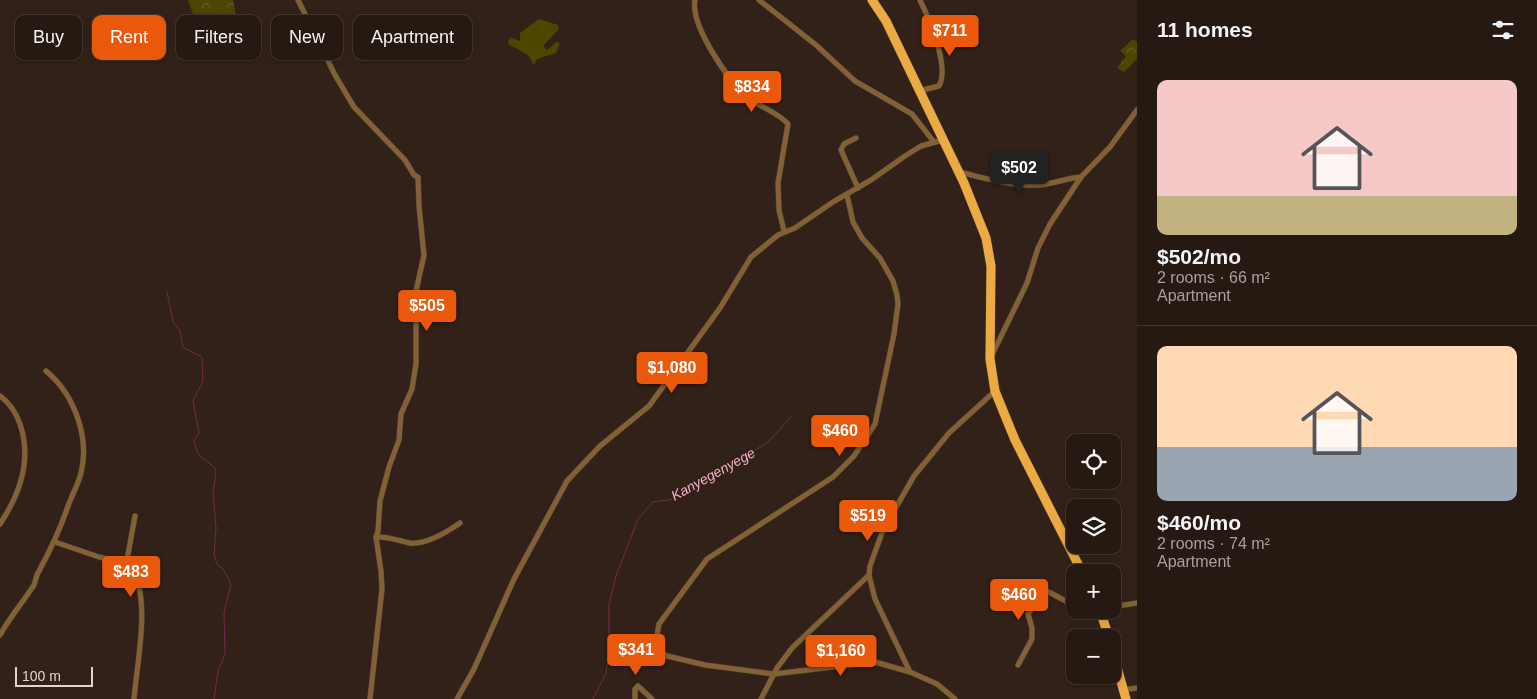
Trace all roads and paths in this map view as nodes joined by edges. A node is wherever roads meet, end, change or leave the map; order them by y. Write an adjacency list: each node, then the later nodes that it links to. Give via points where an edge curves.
1 (298, 0): 22 (street, via 354,107 418,177 424,255 416,291 416,364 412,389 401,414 399,440 382,488)
2 (695, 0): 14 (street, via 695,11 703,34 729,76 747,97 788,124 778,183)
3 (758, 0): 9 (street, via 816,45 855,81 912,114)
4 (872, 0): 6 (highway, via 886,20)
5 (920, 0): 6 (street, via 936,42 941,72 939,86)
6 (918, 91): 9 (highway)
7 (1137, 110): 11 (street, via 1110,148)
8 (856, 138): 12 (street, via 844,144 841,150)
9 (938, 141): 10 (highway); 12 (street, via 921,146)
10 (958, 172): 11 (street, via 1028,185); 15 (highway, via 975,208 989,251 992,280)
11 (1081, 177): 15 (street, via 1043,236 1027,283)
12 (858, 188): 13 (street)
13 (847, 195): 14 (street, via 795,228); 33 (street, via 853,222 880,258 897,295 894,334 875,424 854,456 833,477 707,559 662,620 657,634 661,652 668,656 705,665)
14 (784, 231): 38 (street, via 751,257 649,406 600,446 567,481 521,564 474,669)
15 (990, 359): 17 (highway)
16 (46, 371): 23 (street, via 64,388 75,409 84,451 81,475)
17 (995, 391): 25 (highway, via 1015,440); 26 (street, via 949,433 914,476 883,530)
18 (0, 396): 21 (street, via 12,407 26,445 26,460 18,490)
19 (135, 516): 24 (street, via 127,560)
20 (460, 523): 22 (street, via 446,533 419,543 389,536)
21 (0, 524)
22 (376, 537): 37 (street, via 382,589)
23 (55, 542): 24 (street); 30 (street, via 34,584)
24 (130, 564): 36 (street, via 142,602)
25 (1078, 564)
26 (869, 575): 32 (street, via 875,599); 33 (street, via 792,648)
27 (1066, 601): 31 (street, via 1045,590 1028,614 1032,639)
28 (1137, 603): 29 (street)
29 (1121, 606)
30 (0, 635)
31 (1018, 665)
32 (910, 672): 33 (street, via 875,662); 42 (street, via 937,684)
33 (774, 674): 41 (street)
34 (1137, 688): 35 (street)
35 (1124, 695)
36 (134, 699)
37 (370, 699)
38 (457, 699)
39 (634, 699): 40 (street, via 638,686)
40 (652, 699)
41 (761, 699)
42 (955, 699)

